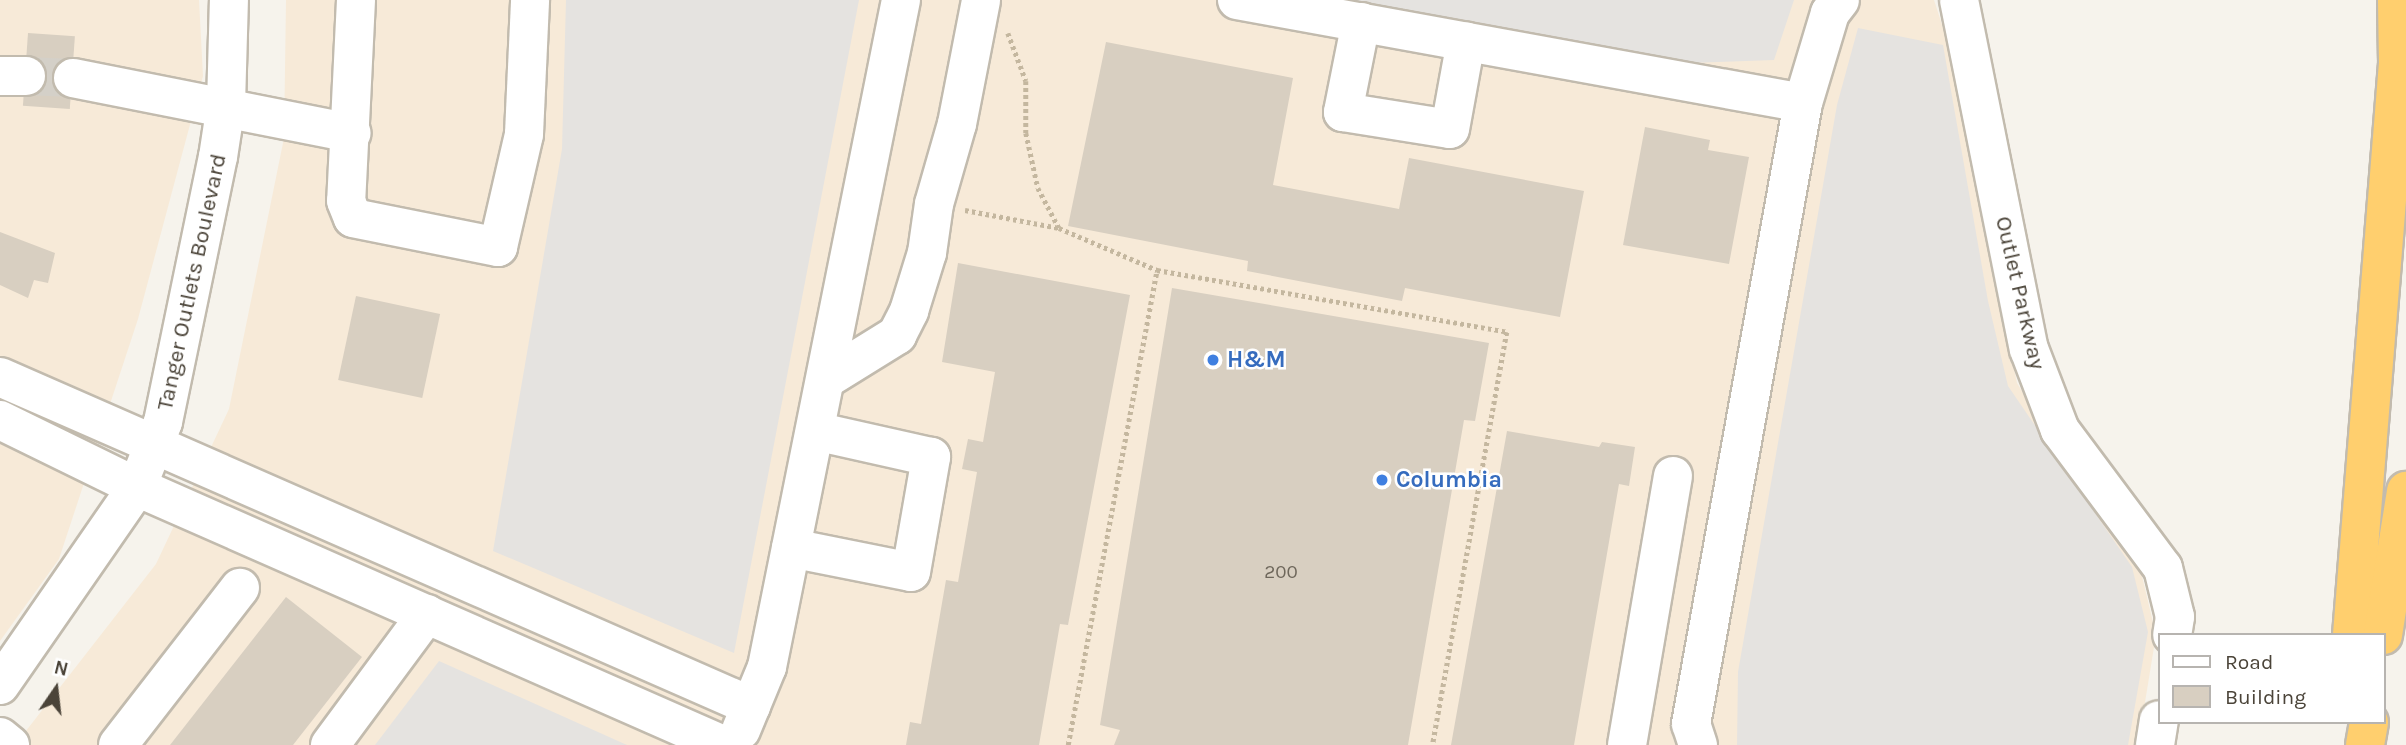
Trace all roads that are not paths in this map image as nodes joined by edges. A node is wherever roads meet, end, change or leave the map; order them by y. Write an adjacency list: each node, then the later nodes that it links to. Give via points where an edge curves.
1 (229, 0): 14 (street, Tanger Outlets Boulevard)
2 (356, 0): 15 (street)
3 (530, 0): 15 (street, via 524,134 498,247 353,218 346,201)
4 (901, 0): 17 (street)
5 (1237, 0): 10 (street)
6 (1840, 0): 13 (street, via 1830,13)
7 (1959, 0): 29 (street, Outlet Parkway, via 2029,349 2060,430 2163,568 2175,617)
8 (2397, 0): 30 (highway, via 2398,63)
9 (990, 11): 17 (street, via 933,204 927,253 897,335)
10 (1361, 22): 11 (street); 11 (street, via 1343,112 1450,129)
11 (1466, 41): 13 (street)
12 (73, 78): 14 (street)
13 (1803, 103): 26 (street)
14 (226, 104): 15 (street); 20 (street, Tanger Outlets Boulevard, via 188,317)
15 (352, 132)
16 (0, 377): 20 (street)
17 (826, 379): 19 (street)
18 (0, 421): 22 (street)
19 (816, 431): 24 (street); 24 (street, via 931,457 911,572)
20 (153, 446): 22 (street, Tanger Outlets Boulevard); 33 (street)
21 (1673, 476): 25 (street)
22 (137, 487): 28 (street); 32 (street, Tanger Outlets Boulevard)
23 (2406, 491): 31 (highway)
24 (791, 548): 33 (street, via 767,667)
25 (1660, 556): 26 (street); 37 (street)
26 (1720, 566): 39 (street)
27 (240, 588): 41 (street)
28 (427, 614): 42 (street); 43 (street)
29 (2172, 633)
30 (2352, 633)
31 (2383, 633)
32 (0, 685)
33 (751, 706): 44 (street)
34 (2158, 724): 45 (street)
35 (2344, 724): 46 (highway)
36 (2369, 724): 47 (highway)
37 (1630, 729): 39 (street)
38 (0, 737): 40 (street)
39 (1691, 738)
40 (10, 745)
41 (118, 745)
42 (330, 745)
43 (723, 745)
44 (735, 745)
45 (2155, 745)
46 (2343, 745)
47 (2365, 745)

